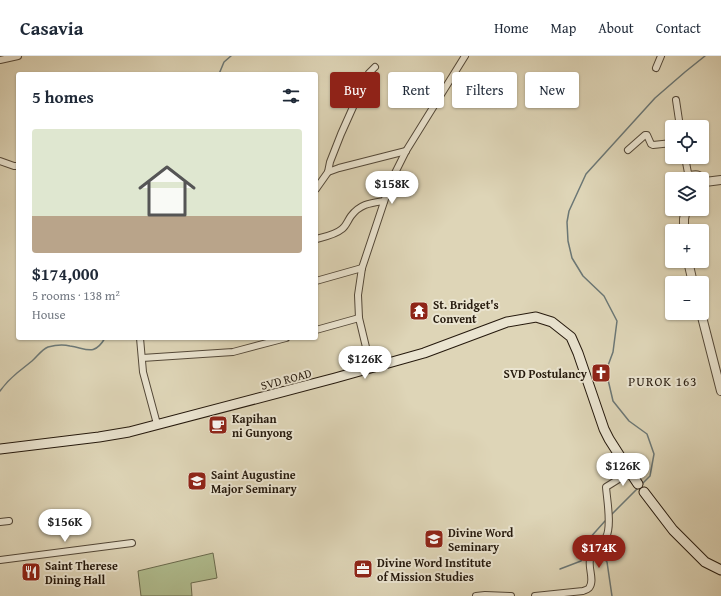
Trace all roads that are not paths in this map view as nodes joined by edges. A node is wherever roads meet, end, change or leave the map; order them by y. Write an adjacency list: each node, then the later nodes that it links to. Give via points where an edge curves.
1 (18, 56): 4 (street)
2 (465, 56): 11 (street)
3 (661, 56): 6 (street)
4 (0, 60)
5 (376, 67): 14 (street, via 366,78 341,134)
6 (656, 68)
7 (676, 100): 8 (street)
8 (679, 120)
9 (665, 143): 10 (street, via 650,144 645,135)
10 (628, 150)
11 (406, 151): 14 (street); 18 (street)
12 (0, 161): 13 (street)
13 (16, 166)
14 (328, 172): 16 (street)
15 (721, 180): 17 (street)
16 (318, 183)
17 (709, 183)
18 (384, 201): 19 (street, via 360,207 342,228); 20 (street)
19 (318, 238)
20 (362, 268): 21 (street); 22 (street, via 358,295)
21 (318, 280)
22 (359, 318): 24 (street); 28 (street)
23 (703, 320): 29 (street)
24 (318, 329)
25 (140, 340): 27 (street)
26 (278, 340): 27 (street, via 233,352)
27 (142, 358): 30 (street, via 143,372)
28 (371, 368): 30 (main road, SVD ROAD); 32 (main road, SVD ROAD, via 424,353 507,322 536,317 552,322 571,337 604,429)
29 (721, 391)
30 (157, 424): 31 (main road, SVD ROAD, via 99,437)
31 (0, 449)
32 (630, 472): 33 (main road, SVD ROAD); 42 (street, via 606,487 609,530 591,557 589,588 583,592)
33 (638, 484): 34 (street, SVD ROAD)
34 (644, 492): 39 (main road, SVD ROAD, via 677,534 705,562)
35 (9, 521): 36 (street)
36 (0, 522)
37 (132, 543): 38 (street)
38 (0, 560)
39 (721, 570)
40 (476, 596): 41 (street)
41 (510, 596)
42 (535, 596)

